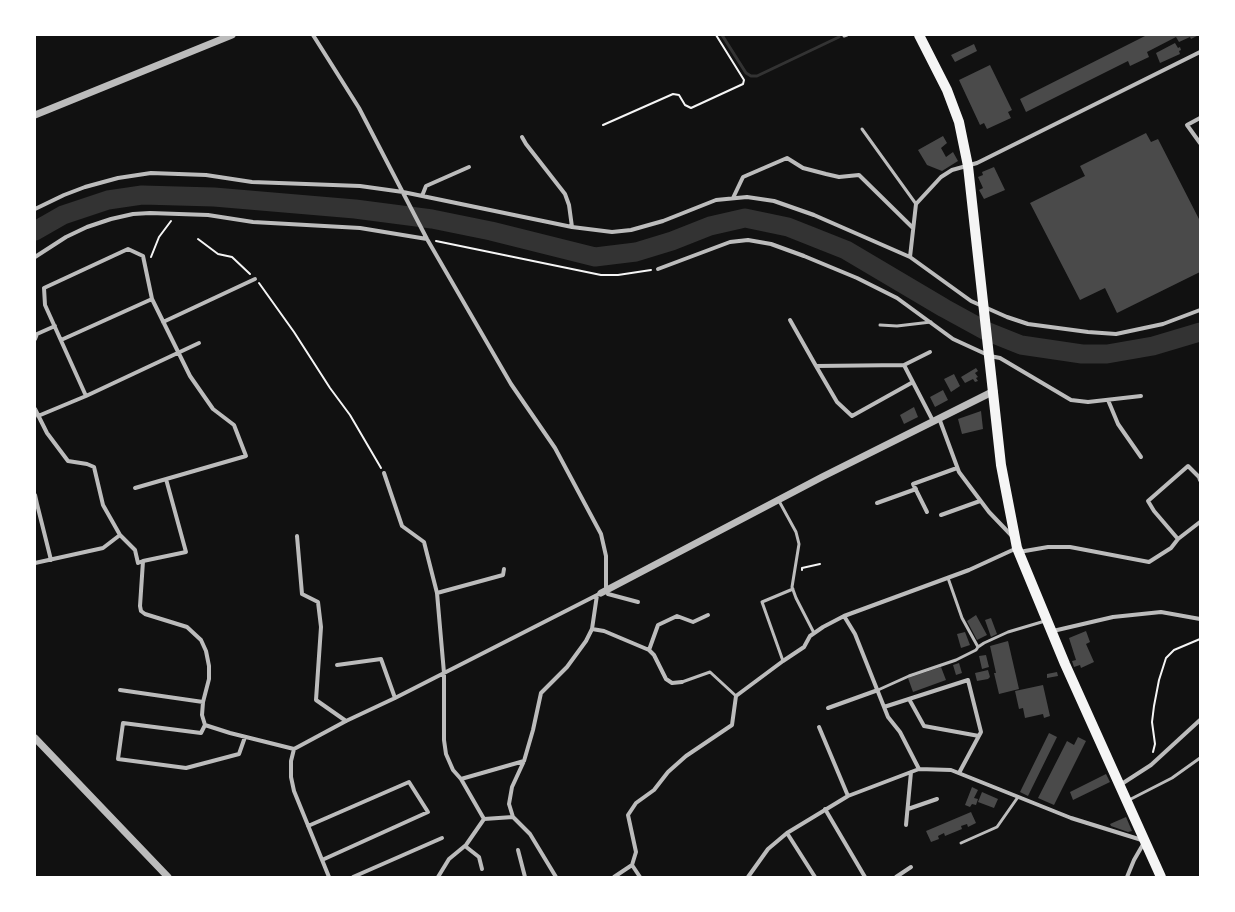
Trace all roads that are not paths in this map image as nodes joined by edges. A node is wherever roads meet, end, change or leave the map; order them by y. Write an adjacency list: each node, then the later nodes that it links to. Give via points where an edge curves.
1 (232, 35): 5 (street)
2 (313, 35): 12 (street, via 359,108)
3 (919, 35): 10 (main road, via 947,90 959,122)
4 (1200, 52): 10 (street)
5 (35, 115)
6 (1200, 118): 9 (street, via 1187,125)
7 (862, 129): 15 (lane)
8 (522, 137): 17 (street, via 565,194)
9 (1200, 143)
10 (968, 166): 15 (street, via 952,170 941,178); 26 (main road)
11 (469, 167): 13 (street, via 426,186)
12 (403, 192): 13 (street); 16 (street, via 360,186 252,182 198,174 151,173 118,178 86,187); 19 (street)
13 (422, 196): 17 (street)
14 (733, 198): 17 (street, via 716,200 663,221 631,230 612,232); 18 (street, via 743,177 787,158 803,168 826,174 839,177 859,175); 21 (street, via 747,197 774,201 814,215)
15 (916, 204): 18 (street)
16 (35, 209)
17 (572, 228)
18 (913, 228): 21 (street)
19 (425, 237): 20 (street, via 360,228 253,222 208,215 150,213 110,219 87,227); 74 (street, via 512,384 555,448 601,534 606,556)
20 (35, 257)
21 (910, 258): 26 (street)
22 (658, 269): 29 (street, via 730,242 748,240 771,244 857,278 897,298)
23 (255, 279): 28 (street)
24 (152, 299): 28 (street); 31 (street, via 143,256 128,249 44,288 45,306); 33 (street)
25 (1200, 310): 26 (street, via 1163,324 1116,334 1028,324)
26 (984, 312): 37 (main road)
27 (790, 320): 39 (street)
28 (163, 322): 35 (street)
29 (931, 322): 30 (lane); 37 (street, via 953,339)
30 (880, 325)
31 (55, 326): 32 (street, via 37,334); 33 (street)
32 (35, 339)
33 (61, 340): 42 (street)
34 (199, 343): 35 (street)
35 (178, 352): 42 (street); 51 (street, via 190,376 213,409 234,425 246,456)
36 (930, 352): 38 (street)
37 (990, 352): 41 (main road); 44 (street, via 1071,400)
38 (904, 365): 39 (street); 40 (street)
39 (816, 366): 40 (street, via 837,402 852,416)
40 (913, 382): 47 (street)
41 (994, 391): 47 (street); 66 (main road, via 1001,465)
42 (86, 396): 46 (street)
43 (1141, 396): 44 (street)
44 (1108, 400): 48 (street, via 1118,424)
45 (35, 409): 46 (street)
46 (38, 416): 63 (street, via 68,461 94,467 103,505)
47 (936, 420): 49 (street); 56 (street)
48 (1141, 457)
49 (957, 468): 54 (street, via 913,484); 57 (street)
50 (384, 473): 73 (street, via 402,526 424,542)
51 (166, 479): 53 (street); 68 (street, via 186,552)
52 (1200, 480): 65 (street, via 1188,466 1148,500)
53 (135, 488)
54 (916, 489): 58 (street); 60 (street)
55 (35, 495): 59 (street)
56 (778, 500): 72 (lane, via 796,532 799,544); 74 (street)
57 (980, 501): 61 (street); 66 (street)
58 (877, 503)
59 (36, 504): 67 (street)
60 (927, 512)
61 (941, 515)
62 (1200, 522): 65 (street)
63 (120, 535): 67 (street, via 103,548); 68 (street, via 135,550 138,563)
64 (297, 536): 98 (street, via 302,594 318,602 321,626 316,700)
65 (1178, 539): 66 (street, via 1171,548 1149,562 1070,547)
66 (1016, 546): 71 (street); 79 (main road)
67 (51, 560): 69 (street)
68 (143, 561): 94 (street, via 141,611 187,628 201,640 209,666 209,679)
69 (35, 563)
70 (504, 569): 73 (street, via 503,575)
71 (948, 578): 77 (street); 83 (lane, via 962,618)
72 (793, 589): 82 (lane); 85 (lane, via 762,602)
73 (437, 593): 87 (street)
74 (601, 593): 75 (street); 80 (street); 87 (street)
75 (638, 602)
76 (708, 615): 84 (street, via 693,622 677,616 658,625)
77 (844, 616): 82 (street); 90 (street, via 855,634)
78 (1200, 619): 81 (street, via 1161,612 1113,617)
79 (1046, 620): 81 (main road); 83 (lane, via 1008,632)
80 (592, 630): 84 (street, via 604,632); 106 (street, via 567,666 541,693)
81 (1051, 632): 111 (main road)
82 (814, 633): 85 (street, via 804,647)
83 (978, 647): 90 (lane, via 956,660)
84 (649, 650): 88 (street, via 666,679 672,684)
85 (783, 661): 91 (street)
86 (337, 665): 92 (street, via 381,659)
87 (444, 673): 92 (street); 110 (street, via 446,754 453,770)
88 (682, 682): 91 (lane, via 710,672)
89 (120, 690): 94 (street)
90 (878, 690): 95 (street); 96 (street)
91 (736, 696): 129 (street, via 732,725 686,756 668,772 654,790 636,803 628,814 636,852)
92 (394, 698): 98 (street)
93 (909, 699): 95 (street); 101 (street, via 924,726); 101 (street, via 968,680 981,732)
94 (203, 702): 99 (street, via 202,715)
95 (884, 707): 107 (street)
96 (828, 708)
97 (1200, 720): 111 (street, via 1151,765)
98 (346, 721): 104 (street)
99 (205, 725): 102 (street); 102 (street, via 202,733 123,723 118,759 186,768 239,754)
100 (819, 727): 112 (street)
101 (979, 736): 109 (street)
102 (245, 737): 104 (street)
103 (35, 738): 132 (street)
104 (294, 748): 121 (street, via 291,762 292,783)
105 (1200, 758): 115 (lane, via 1172,778)
106 (524, 760): 110 (street); 118 (street, via 511,793 509,804)
107 (919, 770): 108 (street); 109 (street)
108 (911, 772): 112 (street); 117 (street)
109 (959, 772): 113 (street)
110 (461, 779): 119 (street)
111 (1120, 785): 115 (main road)
112 (848, 796): 116 (street)
113 (1018, 797): 124 (street, via 1071,818); 125 (lane, via 997,827)
114 (937, 799): 117 (street)
115 (1127, 801): 124 (main road)
116 (825, 809): 122 (street); 142 (street)
117 (908, 809): 120 (street)
118 (513, 817): 119 (street); 137 (street, via 530,834)
119 (484, 819): 126 (street)
120 (906, 824)
121 (308, 826): 128 (street); 128 (street, via 410,782 428,812)
122 (788, 833): 140 (street, via 768,849); 141 (street)
123 (442, 838): 134 (street)
124 (1145, 841): 144 (street); 145 (main road)
125 (961, 843)
126 (465, 846): 131 (street, via 479,857); 135 (street, via 449,859)
127 (518, 850): 136 (street)
128 (322, 860): 133 (street)
129 (632, 865): 138 (street); 139 (street)
130 (911, 867): 143 (street)
131 (482, 869)
132 (168, 877)
133 (329, 877)
134 (353, 877)
135 (438, 877)
136 (525, 877)
137 (556, 877)
138 (614, 877)
139 (640, 877)
140 (748, 877)
141 (815, 877)
142 (865, 877)
143 (896, 877)
144 (1127, 877)
145 (1161, 877)

